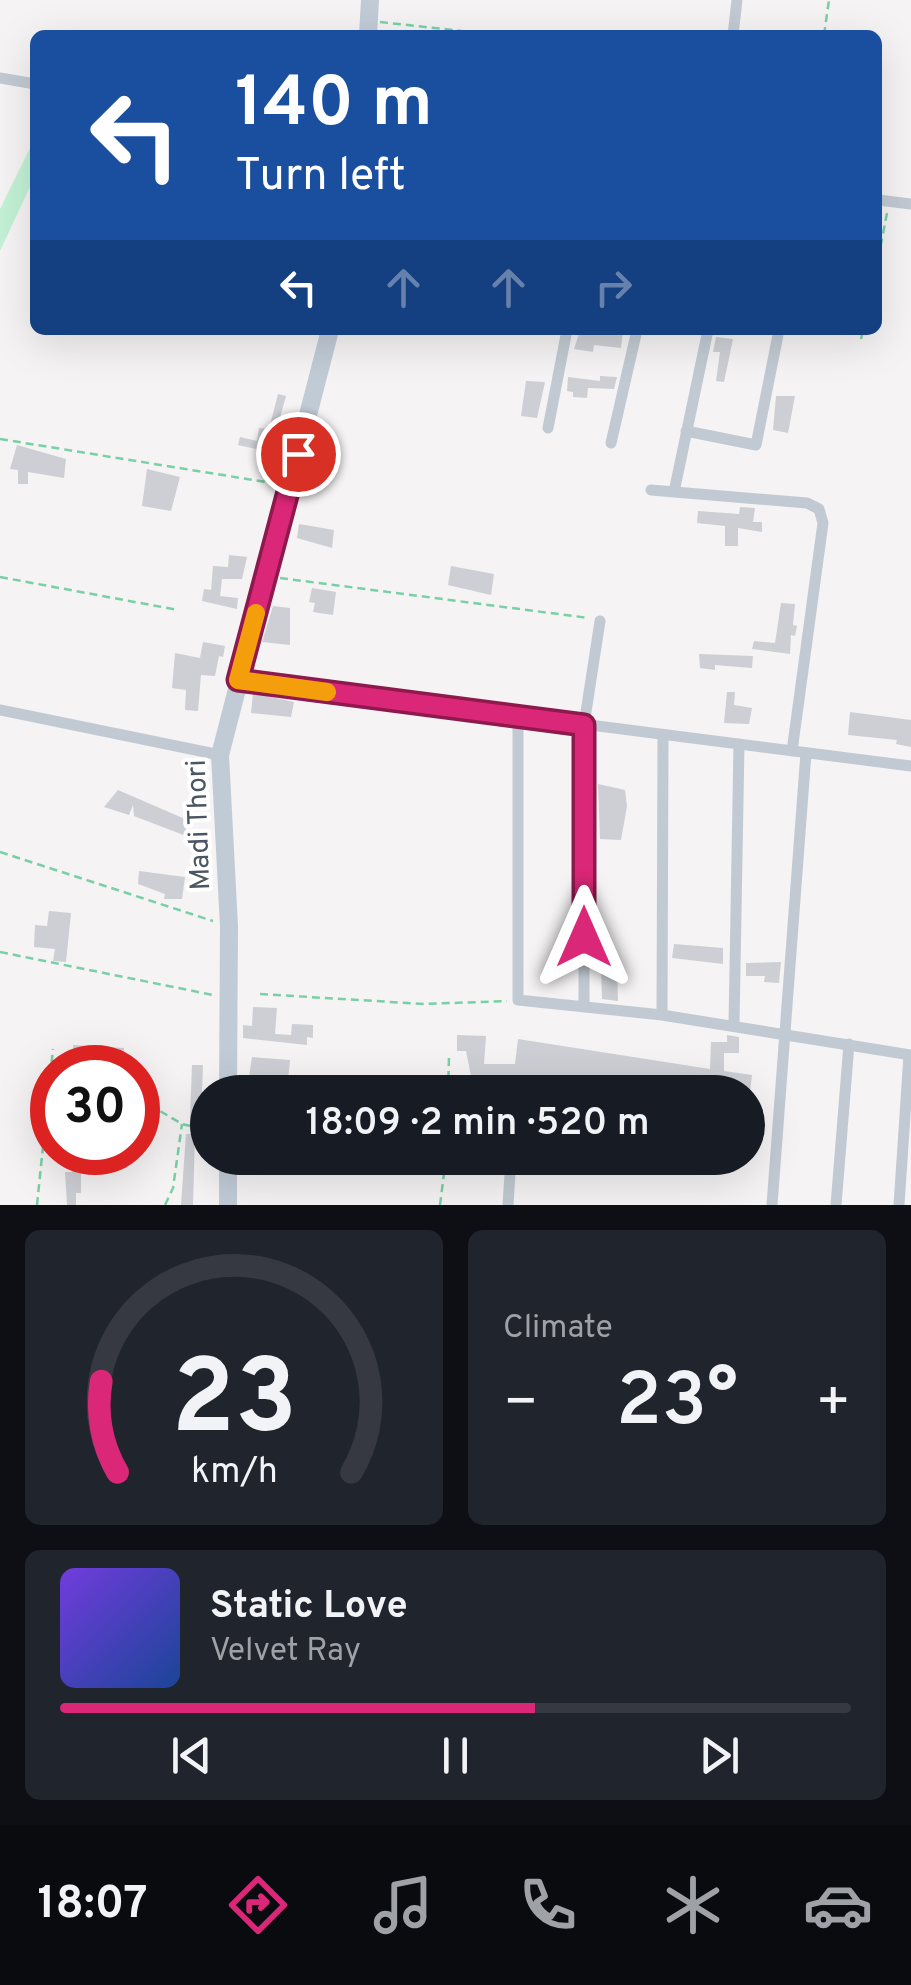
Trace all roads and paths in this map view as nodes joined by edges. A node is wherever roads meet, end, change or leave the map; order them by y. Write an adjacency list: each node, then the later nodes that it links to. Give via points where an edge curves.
1 (370, 0): 4 (main road)
2 (737, 0): 6 (street)
3 (830, 0): 7 (path)
4 (368, 28): 5 (path)
5 (408, 30)
6 (734, 30)
7 (825, 30)
8 (0, 78): 9 (street)
9 (30, 83)
10 (883, 201): 11 (street)
11 (911, 204)
12 (329, 335): 23 (main road, Madi Thori)
13 (567, 335): 19 (street)
14 (635, 335): 22 (street)
15 (707, 335): 20 (street)
16 (778, 335): 20 (street, via 756,445)
17 (862, 335): 18 (path)
18 (862, 339)
19 (548, 428)
20 (686, 431): 25 (street)
21 (0, 439): 23 (path)
22 (611, 443)
23 (290, 486): 26 (main road, Madi Thori)
24 (650, 490): 25 (street)
25 (674, 492): 36 (street, via 820,509)
26 (266, 576): 29 (path); 30 (main road, Madi Thori)
27 (0, 577): 28 (path)
28 (178, 610)
29 (600, 621): 33 (street)
30 (238, 680): 32 (street); 38 (main road, Madi Thori)
31 (0, 710): 38 (street)
32 (518, 716): 33 (street); 45 (street)
33 (584, 725): 34 (street); 46 (street)
34 (663, 736): 35 (street); 47 (street)
35 (739, 744): 36 (street); 48 (street)
36 (792, 751): 37 (street)
37 (806, 753): 39 (street); 49 (street)
38 (220, 755): 41 (main road, Madi Thori)
39 (911, 766)
40 (0, 852): 41 (path)
41 (228, 926): 44 (main road, Madi Thori)
42 (0, 952): 44 (path)
43 (260, 994): 45 (path, via 424,1004)
44 (230, 998): 53 (main road, Madi Thori)
45 (518, 1000): 46 (street)
46 (584, 1007): 47 (street)
47 (662, 1015): 48 (street)
48 (734, 1025): 49 (street)
49 (786, 1033): 50 (street); 67 (street)
50 (849, 1044): 51 (street); 68 (street)
51 (910, 1055): 69 (street)
52 (449, 1058): 54 (path)
53 (228, 1075)
54 (448, 1075)
55 (160, 1111): 56 (path)
56 (182, 1124): 57 (path); 63 (path)
57 (190, 1126)
58 (40, 1175): 62 (path)
59 (228, 1175): 64 (main road)
60 (444, 1175): 65 (path)
61 (510, 1175): 66 (street)
62 (37, 1205)
63 (165, 1205)
64 (228, 1205)
65 (440, 1205)
66 (508, 1205)
67 (772, 1205)
68 (836, 1205)
69 (899, 1205)

